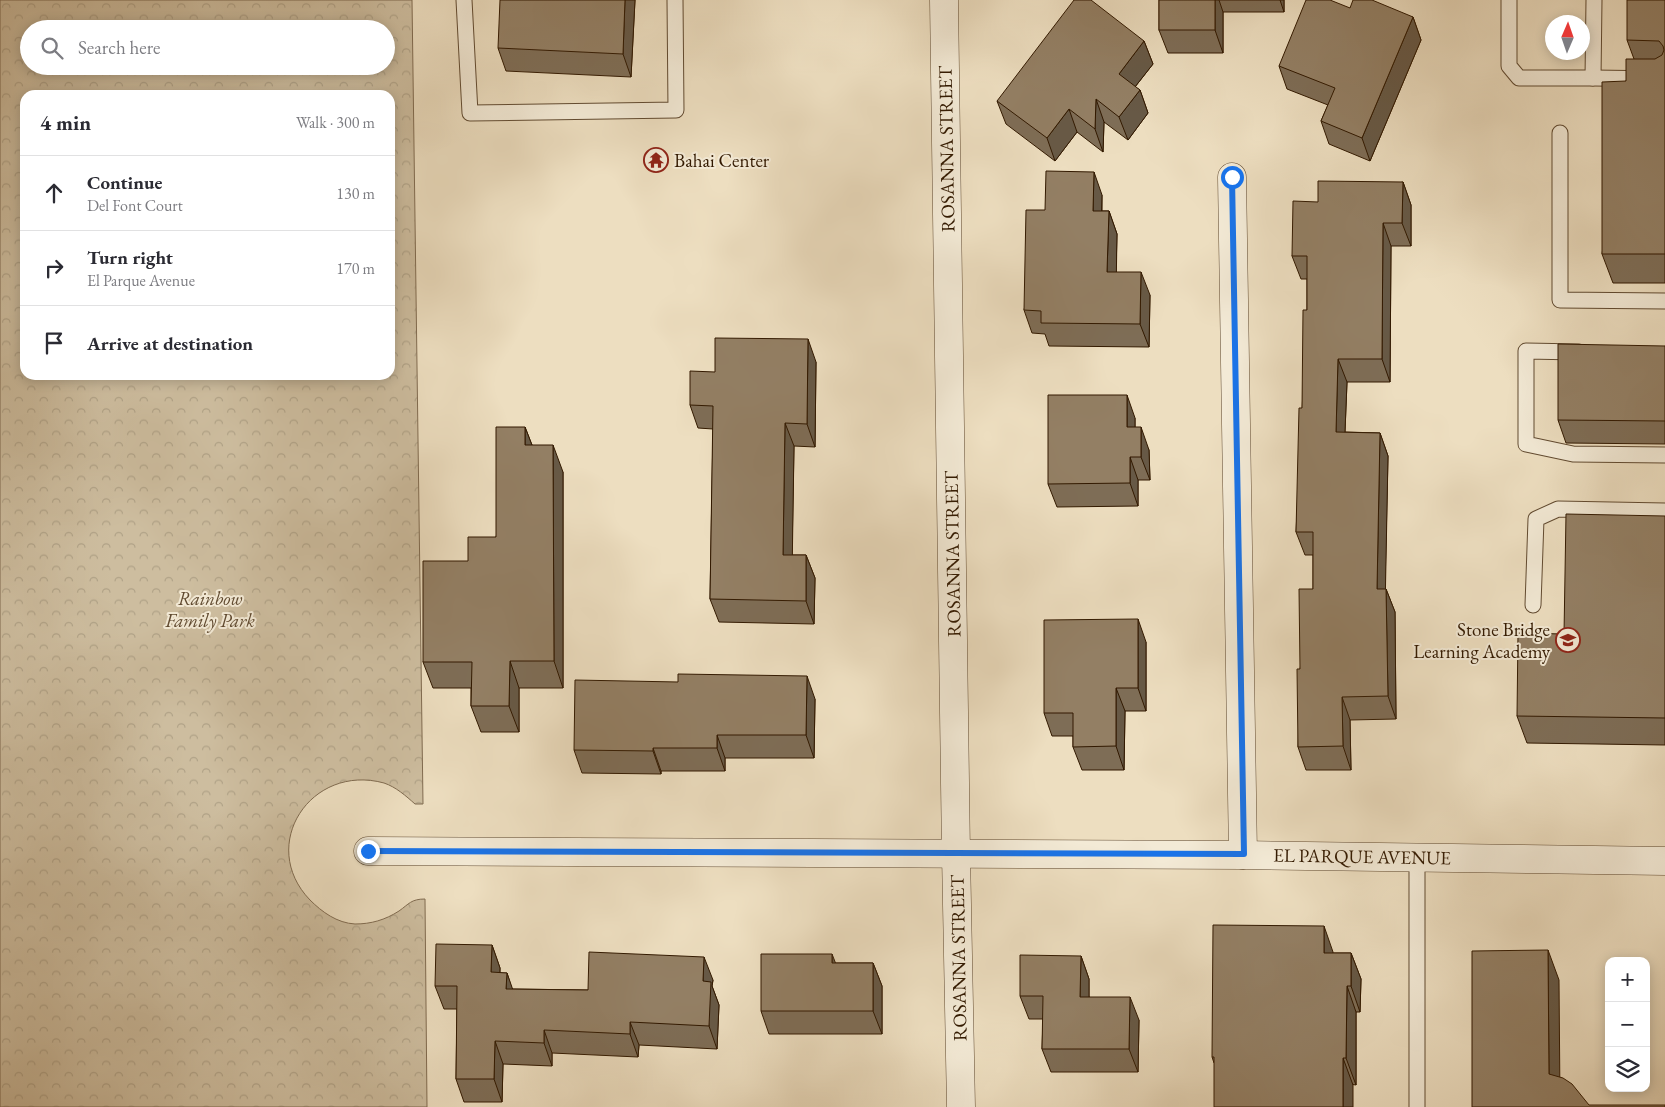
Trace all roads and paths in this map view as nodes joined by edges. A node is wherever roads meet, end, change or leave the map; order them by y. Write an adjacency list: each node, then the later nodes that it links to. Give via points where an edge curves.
1 (464, 0): 2 (lane, via 470,113 676,110)
2 (675, 0)
3 (944, 0): 16 (street, ROSANNA STREET)
4 (1509, 0): 6 (lane, via 1509,66 1519,78)
5 (1594, 0): 6 (lane)
6 (1593, 78): 7 (lane)
7 (1665, 79)
8 (1560, 133): 10 (lane, via 1560,300)
9 (1232, 177): 17 (street)
10 (1665, 301)
11 (1596, 353): 12 (lane, via 1526,351 1526,444 1573,454)
12 (1665, 454)
13 (1665, 511): 14 (lane, via 1558,509 1536,519)
14 (1533, 605)
15 (368, 851): 16 (street, EL PARQUE AVENUE)
16 (956, 854): 17 (street, EL PARQUE AVENUE); 20 (street, ROSANNA STREET)
17 (1244, 854): 18 (street, EL PARQUE AVENUE)
18 (1417, 857): 19 (street, EL PARQUE AVENUE); 21 (lane)
19 (1665, 861)
20 (961, 1107)
21 (1417, 1107)

